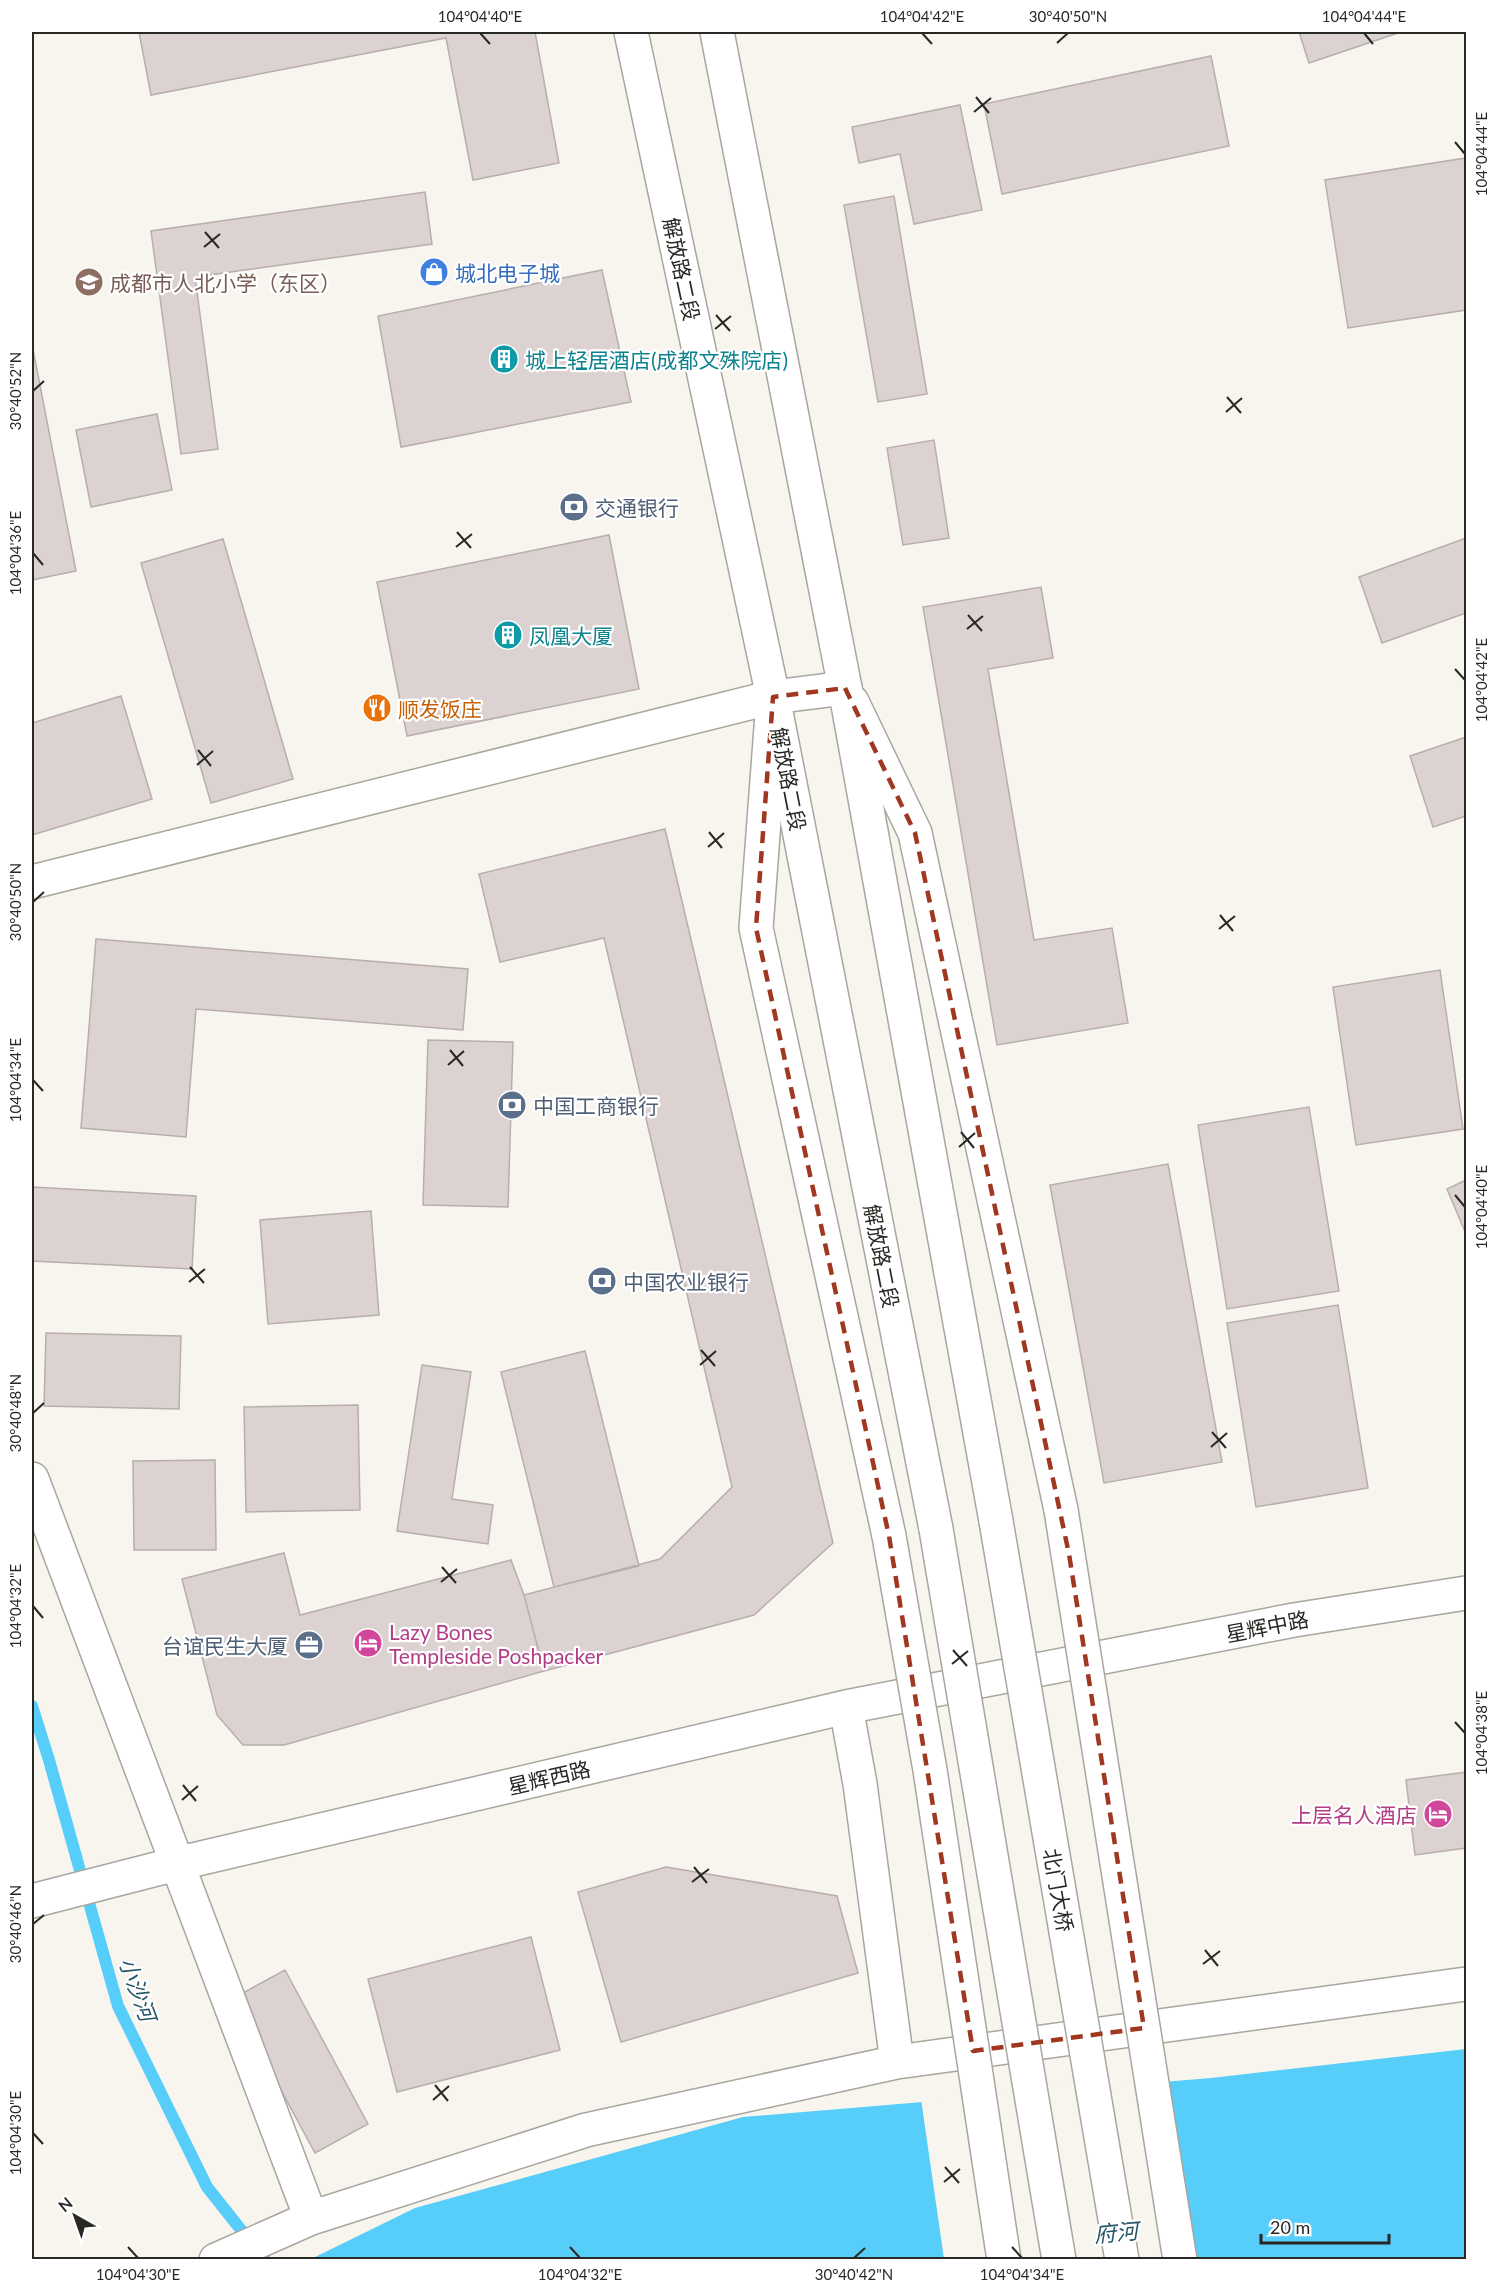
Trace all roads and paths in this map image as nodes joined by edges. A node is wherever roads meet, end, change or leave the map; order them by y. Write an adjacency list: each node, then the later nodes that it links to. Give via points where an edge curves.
1 (631, 32): 4 (street, 解放路二段)
2 (717, 32): 3 (street)
3 (845, 688): 4 (street); 18 (street, 北门大桥, bridge, via 996,1521); 19 (street, bridge, via 915,833 1061,1510)
4 (773, 697): 5 (street); 16 (street, bridge, via 756,928 889,1536 930,1770); 17 (street, 解放路二段, bridge, via 936,1530)
5 (32, 882)
6 (32, 1479): 10 (street)
7 (1467, 1593): 8 (street, 星辉中路, via 1294,1620)
8 (1068, 1664): 9 (street, 星辉西路)
9 (846, 1707): 10 (street, 星辉西路); 13 (street)
10 (176, 1864): 11 (street, 星辉西路); 14 (street)
11 (32, 1901)
12 (1467, 1984): 13 (street)
13 (897, 2062): 14 (street, via 586,2130)
14 (310, 2218): 15 (street)
15 (221, 2257)
16 (1004, 2259)
17 (1059, 2259)
18 (1122, 2259)
19 (1180, 2259)

